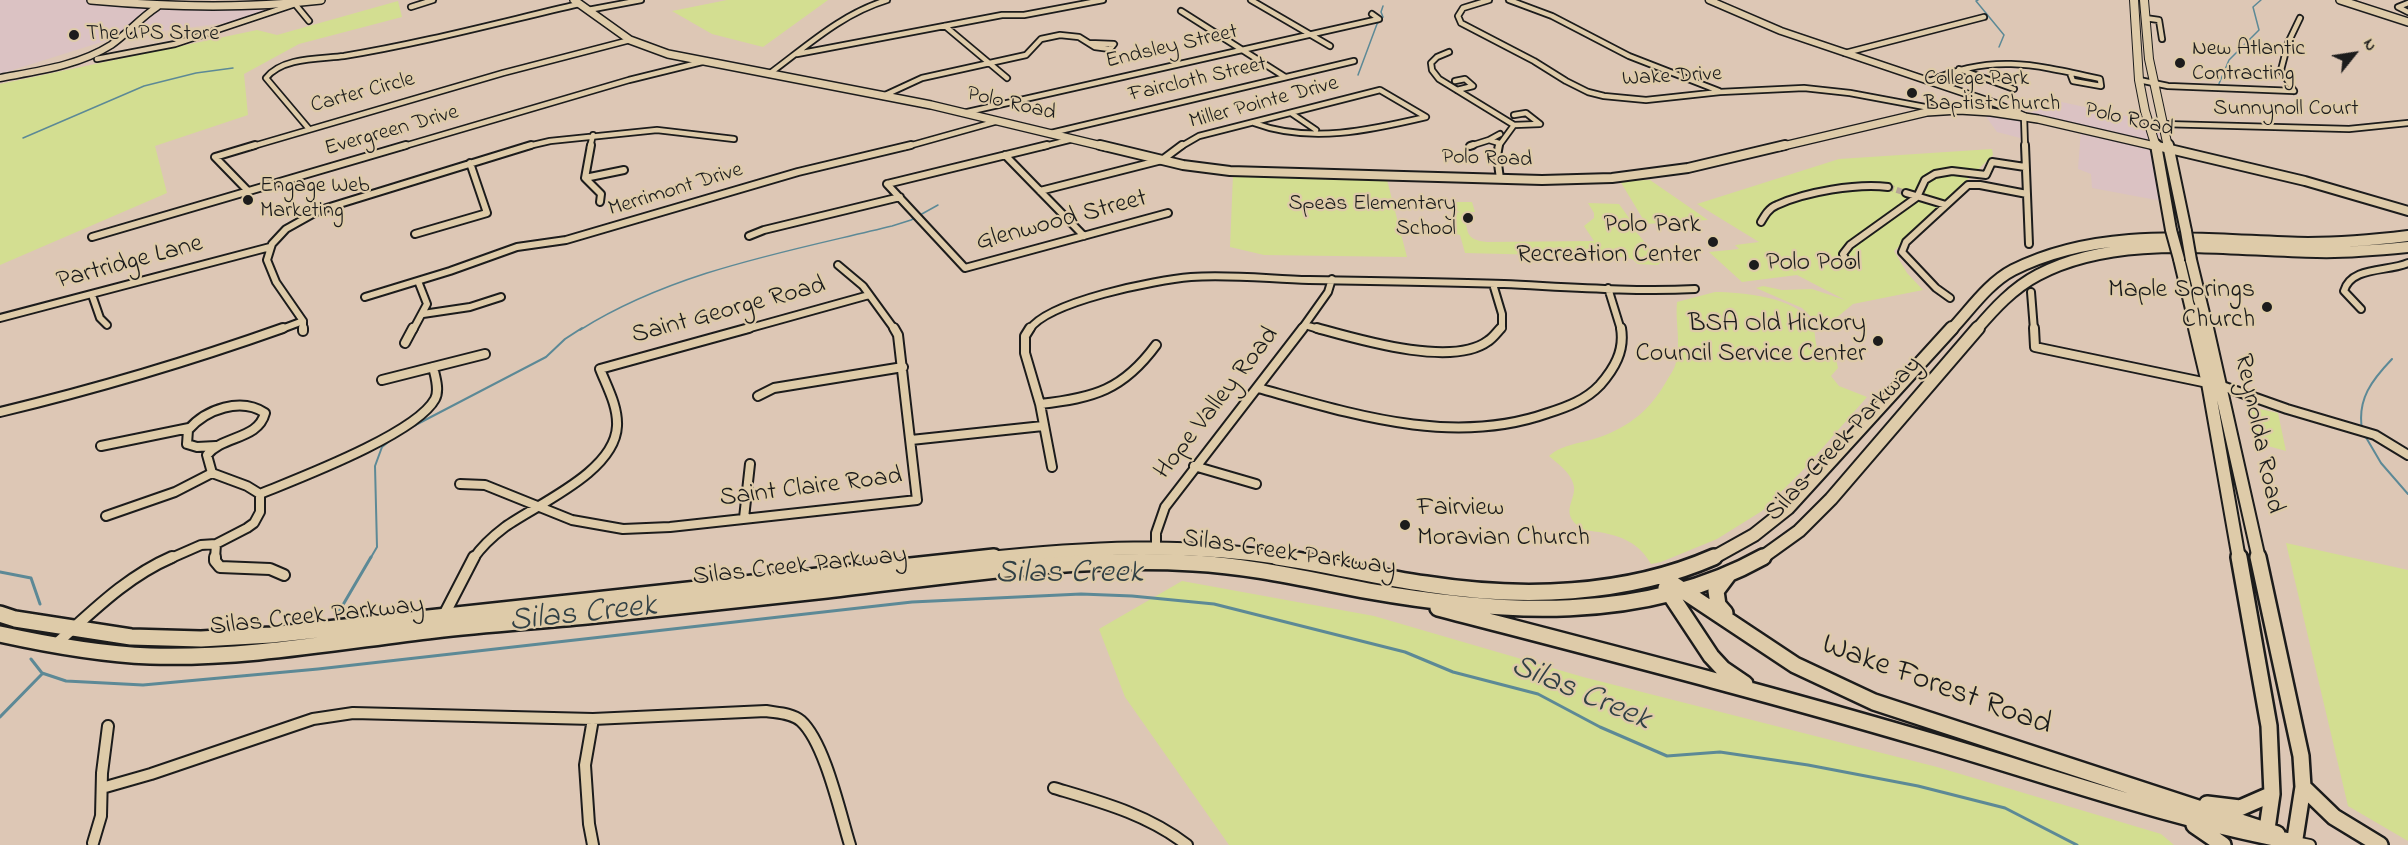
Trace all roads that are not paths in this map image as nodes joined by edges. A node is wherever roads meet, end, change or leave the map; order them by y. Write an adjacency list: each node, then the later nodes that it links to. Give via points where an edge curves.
1 (91, 0): 20 (main road)
2 (321, 0): 17 (main road)
3 (426, 0): 4 (street)
4 (433, 0): 19 (street)
5 (641, 0): 21 (street)
6 (887, 0): 39 (street, via 859,9)
7 (1103, 0): 30 (street)
8 (1251, 0): 31 (street)
9 (1489, 0): 56 (street, Wake Drive, via 1463,8 1458,16 1461,23 1588,92 1646,100)
10 (1509, 0): 56 (street, via 1552,16 1629,56)
11 (1723, 0): 15 (street)
12 (2134, 0): 50 (main road, Reynolda Road)
13 (2144, 0): 26 (main road, Reynolda Road)
14 (2340, 0): 29 (main road)
15 (1712, 1): 38 (street)
16 (577, 2): 21 (main road, Polo Road); 68 (street, Carter Circle, via 398,45 296,63 267,74 266,78)
17 (296, 4): 20 (main road); 28 (street); 40 (street, via 175,44)
18 (2406, 4): 23 (street, via 2398,8)
19 (411, 7)
20 (157, 8): 48 (street, via 99,51 60,65)
21 (588, 10): 33 (main road, Polo Road)
22 (1181, 11): 36 (street)
23 (2408, 12)
24 (1372, 14): 31 (street, Endsley Street, via 1380,19)
25 (1984, 17): 38 (street)
26 (2145, 18): 32 (street, via 2159,20); 53 (main road, Reynolda Road)
27 (2300, 18): 53 (street, via 2294,25 2282,70 2294,91)
28 (309, 21)
29 (2408, 22)
30 (945, 26): 39 (street); 43 (street)
31 (1310, 34): 35 (street); 36 (street, Endsley Street)
32 (2162, 39)
33 (630, 40): 42 (main road, Polo Road, via 655,51); 68 (street, Carter Circle)
34 (1089, 43): 43 (street, via 1073,35 1049,36 1026,55)
35 (1330, 46)
36 (1242, 49): 47 (street); 59 (street, Endsley Street)
37 (1449, 52): 55 (street, via 1431,63 1432,70)
38 (1845, 53): 52 (street)
39 (797, 54): 46 (street)
40 (97, 59)
41 (1354, 61): 47 (street, Faircloth Street)
42 (702, 62): 46 (main road, Polo Road); 88 (street, Evergreen Drive)
43 (990, 63): 49 (street); 57 (street, via 922,78)
44 (1959, 69): 45 (street, via 1992,63); 52 (street); 54 (street)
45 (2070, 73): 45 (street, via 2100,79 2101,86 2073,81)
46 (769, 74): 57 (main road, Polo Road)
47 (1285, 77): 70 (street, Faircloth Street)
48 (0, 78)
49 (1007, 78)
50 (2139, 80): 53 (street); 78 (main road, Reynolda Road)
51 (1455, 81): 55 (street, via 1465,79 1473,86)
52 (1930, 81): 62 (street)
53 (2152, 83): 65 (main road, Reynolda Road)
54 (2014, 89)
55 (1457, 90): 67 (street)
56 (1720, 92): 58 (street, Wake Drive, via 1827,89)
57 (883, 96): 59 (main road, Polo Road)
58 (1946, 110): 62 (main road, Polo Road); 86 (main road, Polo Road, via 1664,172 1596,179)
59 (963, 112): 63 (main road, Polo Road)
60 (1291, 113): 64 (street, Miller Pointe Drive); 69 (street); 69 (street, Miller Pointe Drive, via 1380,90 1426,117 1372,130)
61 (1514, 116): 67 (street, via 1526,113 1540,124)
62 (2024, 116): 78 (main road, Polo Road); 83 (street)
63 (998, 121): 70 (main road, Polo Road); 112 (street, Merrimont Drive, via 798,172 566,240 517,248)
64 (1254, 123): 69 (street, via 1274,131); 81 (street, Miller Pointe Drive, via 1200,136)
65 (2163, 123): 66 (street, Sunnynoll Court, via 2349,129); 79 (main road, Reynolda Road)
66 (2408, 123)
67 (1514, 125): 76 (street, via 1511,134)
68 (309, 129): 88 (street, via 215,157)
69 (1317, 131)
70 (1051, 133): 74 (main road, Polo Road)
71 (1500, 134): 75 (street)
72 (593, 135): 73 (street, via 657,130); 82 (street, via 538,143); 85 (street)
73 (734, 139)
74 (1073, 139): 80 (street); 81 (main road, Polo Road)
75 (1489, 140): 76 (street); 77 (street)
76 (1499, 143): 86 (street)
77 (1470, 146)
78 (2156, 146): 79 (main road, Polo Road); 107 (main road, Reynolda Road, bridge, via 2171,230)
79 (2167, 149): 96 (main road, Polo Road, via 2299,179); 107 (main road, Reynolda Road, bridge, via 2181,200)
80 (1005, 155): 89 (street); 93 (street, via 887,184)
81 (1162, 160): 86 (main road, Polo Road, via 1230,171); 89 (street)
82 (470, 163): 99 (street, via 487,213); 105 (street, via 312,214 294,223)
83 (2025, 167): 91 (street); 92 (street, via 1992,162 1986,175 1952,171 1935,174 1925,180)
84 (624, 170): 85 (street)
85 (585, 178): 94 (street, via 601,194)
86 (1500, 179)
87 (1888, 187): 98 (street, via 1857,185 1776,205)
88 (248, 191): 103 (street, Evergreen Drive)
89 (1040, 191): 101 (street)
90 (1906, 193): 92 (street)
91 (2027, 194): 95 (street, via 1968,185); 104 (street)
92 (1917, 196): 95 (street); 108 (street, via 1850,245 1843,254)
93 (900, 197): 100 (street); 101 (street, Glenwood Street, via 965,268)
94 (600, 202)
95 (1946, 205): 121 (street, via 1906,242 1902,252)
96 (2408, 211)
97 (1168, 213): 101 (street, Glenwood Street)
98 (1761, 222)
99 (415, 234)
100 (749, 236)
101 (1084, 236)
102 (2408, 236): 162 (main road, Silas Creek Parkway, via 2342,244 2171,239 2124,242 2090,245 2033,261 1992,286 1818,477 1765,528 1704,562)
103 (92, 237)
104 (2029, 244)
105 (270, 247): 117 (street, Partridge Lane); 125 (street, via 269,268)
106 (2408, 247): 160 (main road, Silas Creek Parkway, via 2350,252 2129,251 2090,257 2043,272 2007,297 1972,334 1800,530 1766,556)
107 (2185, 260): 135 (main road, Reynolda Road); 136 (main road, Reynolda Road)
108 (1847, 263)
109 (2408, 263): 122 (street, via 2348,281 2344,291)
110 (838, 266): 118 (street, Saint Claire Road, via 847,269)
111 (1332, 279): 113 (street); 126 (street, Hope Valley Road, via 1328,292); 139 (street, via 1177,278 1052,311 1031,324 1024,339)
112 (418, 281): 119 (street, Merrimont Drive); 123 (street, via 427,304)
113 (1493, 284): 114 (street); 126 (street, via 1502,327 1489,341 1458,351 1407,349)
114 (1608, 288): 115 (street); 137 (street, via 1622,335 1614,368 1585,397 1539,417 1477,427 1416,426)
115 (1695, 289)
116 (2031, 292): 135 (street, via 2035,347)
117 (92, 296): 124 (street, Partridge Lane); 127 (street, via 100,318)
118 (869, 296): 133 (street, Saint Claire Road, via 894,328); 154 (street, Saint George Road, via 600,369 617,420 615,435 602,459 584,479)
119 (365, 297)
120 (501, 297): 123 (street, via 470,307)
121 (1950, 298)
122 (2361, 309)
123 (423, 314): 129 (street)
124 (0, 318)
125 (303, 321): 128 (street); 140 (street, via 181,364)
126 (1305, 324): 137 (street, Hope Valley Road)
127 (107, 325)
128 (303, 331)
129 (405, 343)
130 (1156, 345): 139 (street, via 1144,363 1108,392)
131 (485, 354): 132 (street)
132 (433, 367): 134 (street); 153 (street, via 436,398 415,417 368,446)
133 (903, 367): 138 (street, via 774,388); 143 (street, Saint Claire Road)
134 (381, 380)
135 (2208, 382): 136 (street); 178 (main road, Reynolda Road, via 2269,726)
136 (2222, 387): 146 (street, via 2375,435); 175 (main road, Reynolda Road, via 2301,756)
137 (1258, 388): 148 (street, Hope Valley Road)
138 (758, 396)
139 (1040, 404): 141 (street)
140 (0, 412)
141 (1043, 426): 143 (street); 149 (street)
142 (189, 428): 144 (street); 145 (street, via 186,436 190,446); 145 (street, via 231,406 250,405 264,413 257,428)
143 (911, 440): 156 (street, Saint Claire Road, via 917,500)
144 (101, 446)
145 (216, 446): 150 (street, via 207,455)
146 (2408, 455)
147 (750, 464): 156 (street)
148 (1194, 466): 152 (street); 158 (street, Hope Valley Road, via 1165,507 1156,533)
149 (1052, 467)
150 (212, 473): 153 (street); 155 (street, via 175,492)
151 (460, 484): 154 (street, Saint Claire Road, via 485,485)
152 (1256, 484)
153 (260, 494): 157 (street, via 260,512 254,523)
154 (539, 507): 156 (street, Saint Claire Road, via 585,524 623,529); 166 (street, via 491,538 475,554)
155 (106, 516)
156 (744, 518)
157 (216, 544): 161 (street, via 215,561 220,567 270,569); 168 (street, via 201,545 147,568)
158 (1157, 546): 159 (street, Hope Valley Road); 162 (main road, Silas Creek Parkway, via 1282,558 1446,587 1502,592 1607,586); 166 (main road, Silas Creek Parkway, via 1050,551)
159 (1155, 561): 164 (main road, Silas Creek Parkway, via 1246,568); 169 (main road, Silas Creek Parkway, via 1013,569)
160 (1729, 574): 163 (main road, Silas Creek Parkway); 167 (main road, via 1719,585 1715,598)
161 (284, 575)
162 (1661, 576): 163 (main road, Wake Forest Road)
163 (1675, 591): 164 (main road, Silas Creek Parkway, via 1610,605 1522,609); 167 (main road, Wake Forest Road); 172 (main road, Wake Forest Road, via 1711,656 1737,680)
164 (1385, 594): 172 (main road, Wake Forest Road)
165 (0, 614): 168 (main road, Silas Creek Parkway)
166 (444, 615): 168 (main road, Silas Creek Parkway, via 201,639 132,637); 169 (street)
167 (1736, 625): 179 (main road, Wake Forest Road, via 1795,665 1874,702)
168 (74, 629): 171 (street)
169 (436, 629): 171 (main road, Silas Creek Parkway, via 315,646 206,655 154,656)
170 (0, 634): 171 (main road, Silas Creek Parkway)
171 (54, 646)
172 (1764, 694): 179 (main road, Wake Forest Road)
173 (593, 719): 176 (street, via 352,713 313,719); 183 (street, via 585,765); 184 (street, via 766,711 786,714 802,722 816,742)
174 (108, 726): 176 (street)
175 (2303, 787): 182 (main road, Reynolda Road); 187 (main road, via 2334,817)
176 (102, 788): 181 (street, via 101,816)
177 (1054, 788): 185 (street, via 1135,813)
178 (2272, 794): 179 (main road, via 2240,808); 180 (main road, Reynolda Road)
179 (2176, 808): 180 (main road, Wake Forest Road); 186 (main road)
180 (2266, 837): 182 (main road, Wake Forest Road)
181 (93, 843)
182 (2299, 844)
183 (593, 845)
184 (850, 845)
185 (1187, 845)
186 (2223, 845)
187 (2380, 845)

